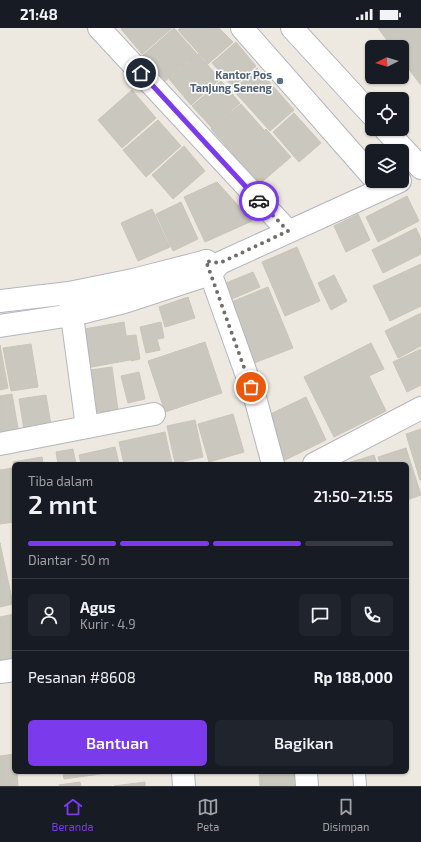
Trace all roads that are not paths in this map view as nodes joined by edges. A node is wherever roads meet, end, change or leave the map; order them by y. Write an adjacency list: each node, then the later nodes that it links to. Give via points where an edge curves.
1 (99, 28): 10 (street)
2 (242, 28): 6 (street)
3 (292, 28): 4 (street)
4 (365, 107)
5 (391, 136): 7 (street)
6 (365, 159)
7 (421, 169): 8 (street)
8 (409, 174)
9 (375, 188): 10 (street)
10 (288, 231): 11 (street)
11 (212, 266): 12 (street); 14 (street, via 124,302); 20 (street, via 256,401)
12 (69, 293): 13 (street); 14 (street)
13 (0, 301)
14 (72, 315): 15 (street); 18 (street)
15 (0, 326)
16 (421, 408): 21 (street)
17 (154, 414): 18 (street)
18 (87, 427): 19 (street)
19 (0, 444)
20 (272, 462)
21 (318, 462)
22 (12, 670): 23 (street)
23 (0, 672)
24 (183, 774): 27 (street)
25 (306, 774): 28 (street)
26 (359, 774): 29 (lane)
27 (184, 786)
28 (307, 786)
29 (360, 786)

